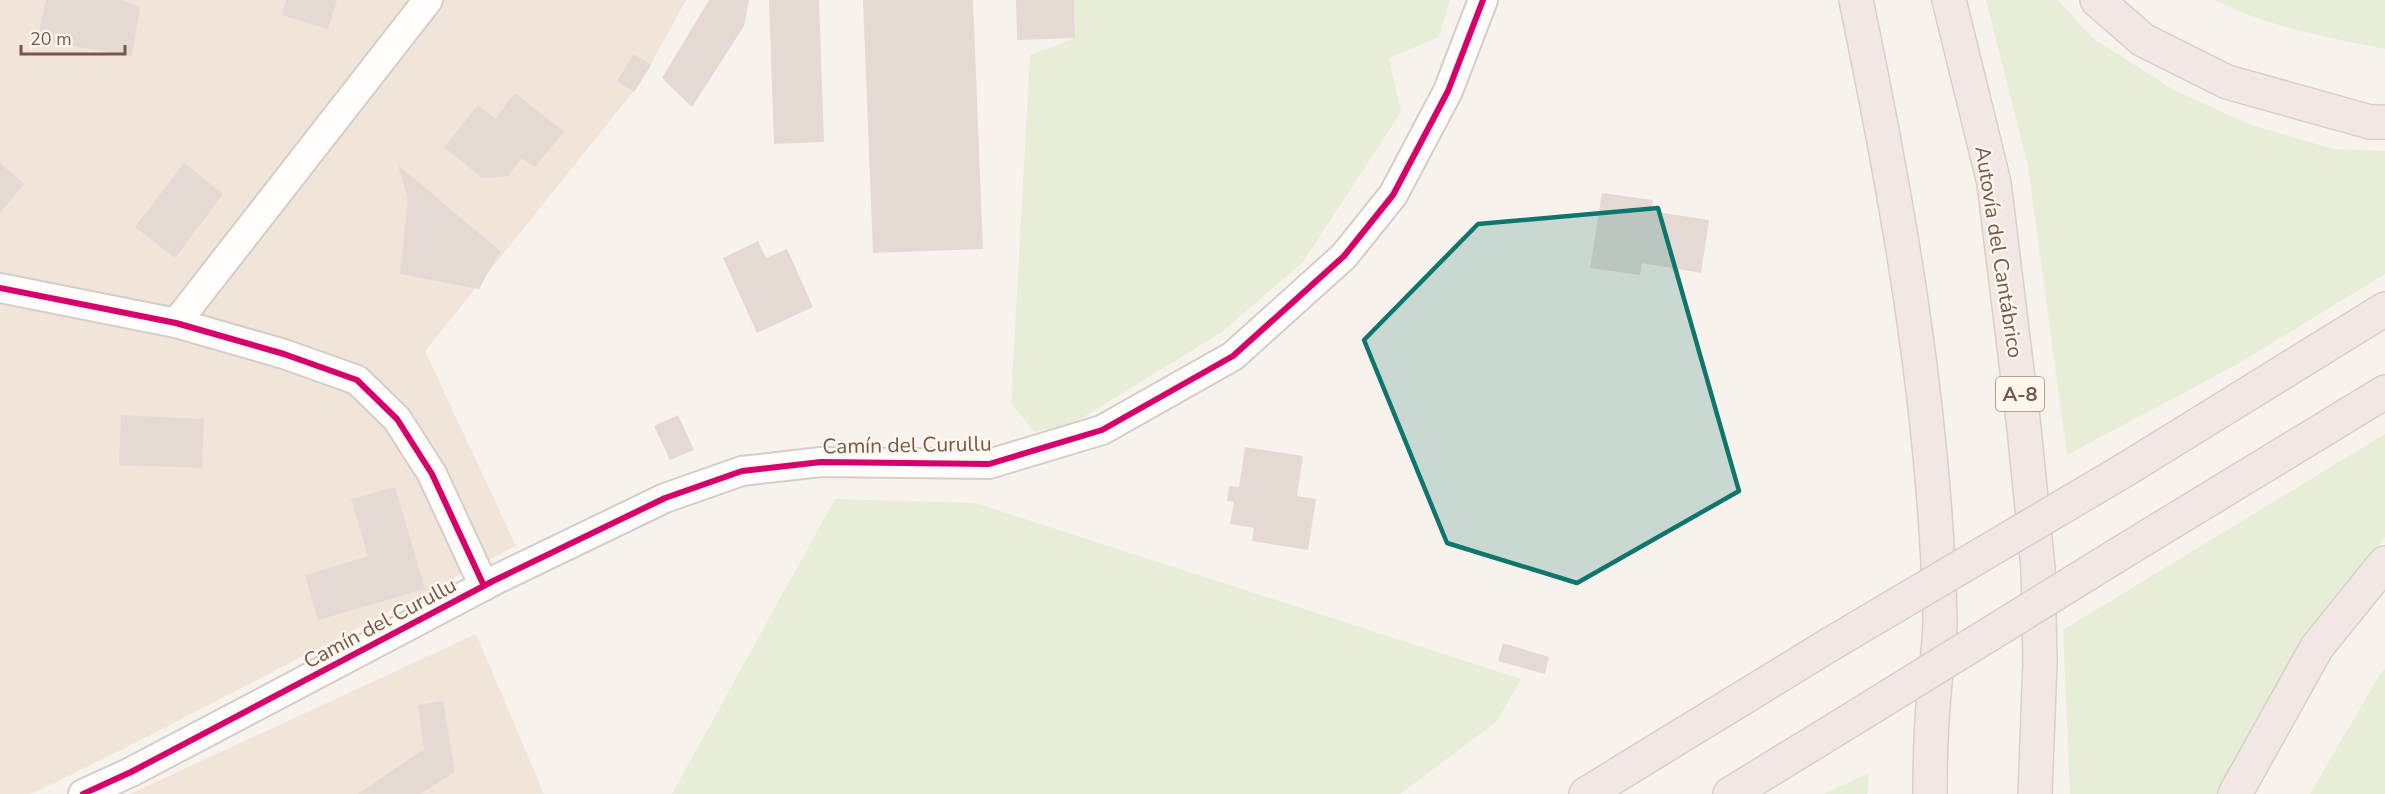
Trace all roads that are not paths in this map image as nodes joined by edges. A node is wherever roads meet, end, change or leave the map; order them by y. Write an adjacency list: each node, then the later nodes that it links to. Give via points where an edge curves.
1 (428, 0): 9 (street)
2 (1483, 0): 12 (street, Camín del Curullu, via 1448,91 1393,195 1344,256 1233,356 1102,430 989,464 821,462 742,471 665,498)
3 (1856, 0): 13 (highway, via 1878,105 1917,349 1935,509 1940,620)
4 (1949, 0): 19 (highway, Autovía del Cantábrico / A-8, via 1994,183 2024,428 2038,568 2040,662)
5 (2097, 0): 6 (highway, via 2143,40 2227,82 2370,122)
6 (2385, 122)
7 (0, 288): 9 (street)
8 (2385, 309): 15 (highway, bridge)
9 (176, 323): 12 (street, via 357,380 397,419 432,474)
10 (2385, 392): 16 (highway, bridge)
11 (2385, 563): 20 (highway, via 2317,647)
12 (484, 586): 14 (street, Camín del Curullu)
13 (1930, 735): 17 (highway); 18 (highway)
14 (82, 794)
15 (1586, 794)
16 (1730, 794)
17 (1922, 794)
18 (1930, 794)
19 (2035, 794)
20 (2235, 794)

